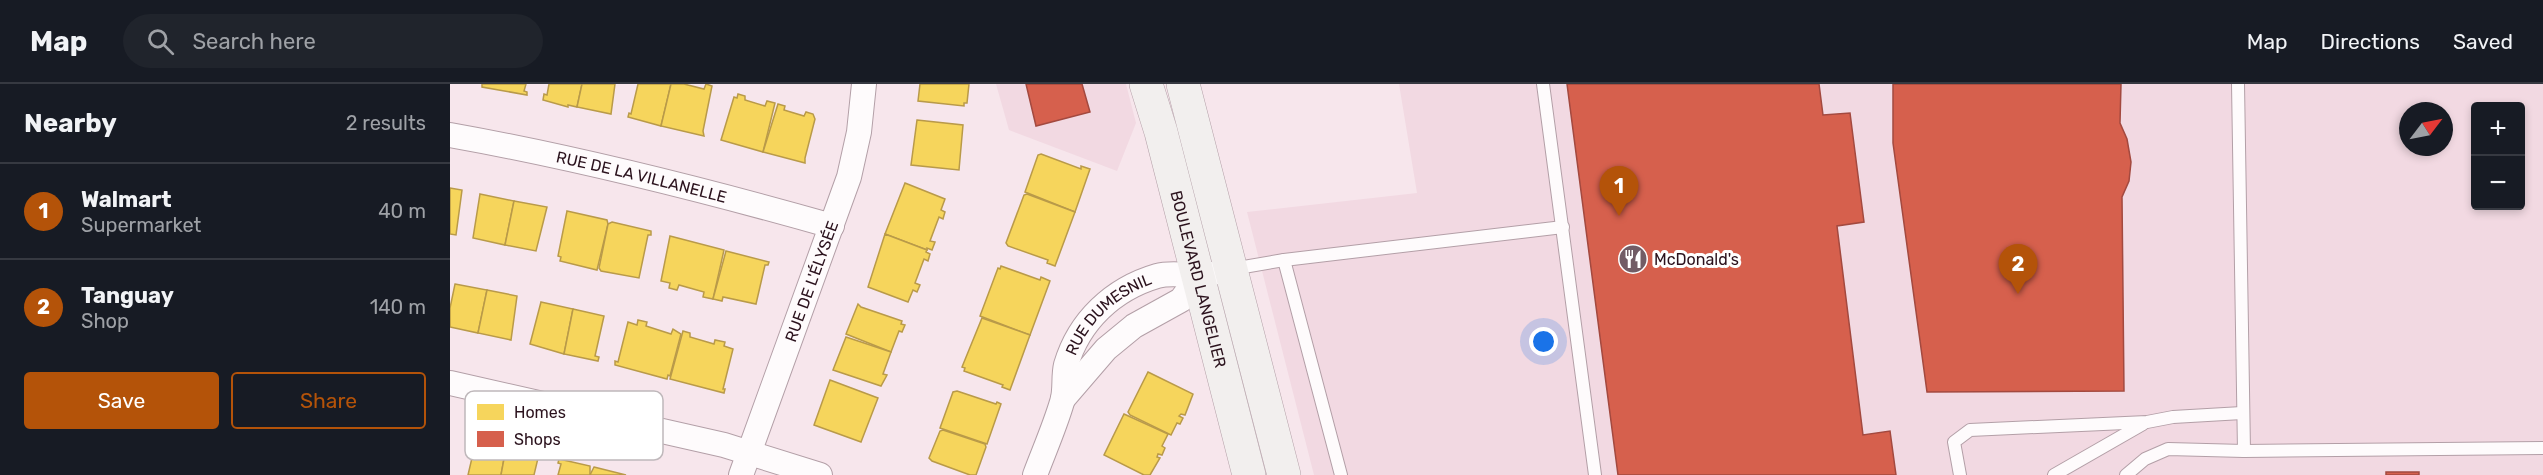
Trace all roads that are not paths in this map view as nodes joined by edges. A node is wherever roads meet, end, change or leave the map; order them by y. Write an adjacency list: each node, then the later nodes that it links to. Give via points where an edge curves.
1 (864, 84): 7 (street, RUE DE L'ÉLYSÉE, via 855,154)
2 (1146, 84): 11 (main road, BOULEVARD LANGELIER)
3 (1183, 84): 10 (main road, BOULEVARD LANGELIER)
4 (1543, 84): 8 (lane)
5 (2238, 84): 15 (lane)
6 (450, 135): 7 (street, RUE DE LA VILLANELLE, via 611,167)
7 (832, 226): 20 (street, RUE DE L'ÉLYSÉE)
8 (1563, 227): 9 (lane); 27 (lane)
9 (1284, 260): 10 (lane); 26 (lane)
10 (1231, 269): 11 (street, RUE DUMESNIL); 25 (main road, BOULEVARD LANGELIER)
11 (1198, 277): 14 (street, RUE DUMESNIL, via 1181,300 1134,326 1106,349); 14 (street, RUE DUMESNIL, via 1171,273 1156,277 1107,302 1078,334 1066,367); 24 (main road, BOULEVARD LANGELIER)
12 (450, 383): 13 (street)
13 (485, 391)
14 (1063, 399): 23 (street, RUE DUMESNIL)
15 (2242, 413): 16 (lane); 19 (lane)
16 (2146, 422): 28 (lane, via 1970,430 1954,442); 29 (lane)
17 (663, 432): 20 (street)
18 (2543, 448): 19 (lane)
19 (2244, 451): 30 (lane, via 2168,449 2145,459)
20 (749, 452): 21 (street, RUE DE L'ÉLYSÉE); 22 (street)
21 (741, 475)
22 (820, 475)
23 (1035, 475)
24 (1249, 475)
25 (1284, 475)
26 (1341, 475)
27 (1595, 475)
28 (1960, 475)
29 (2054, 475)
30 (2126, 475)

